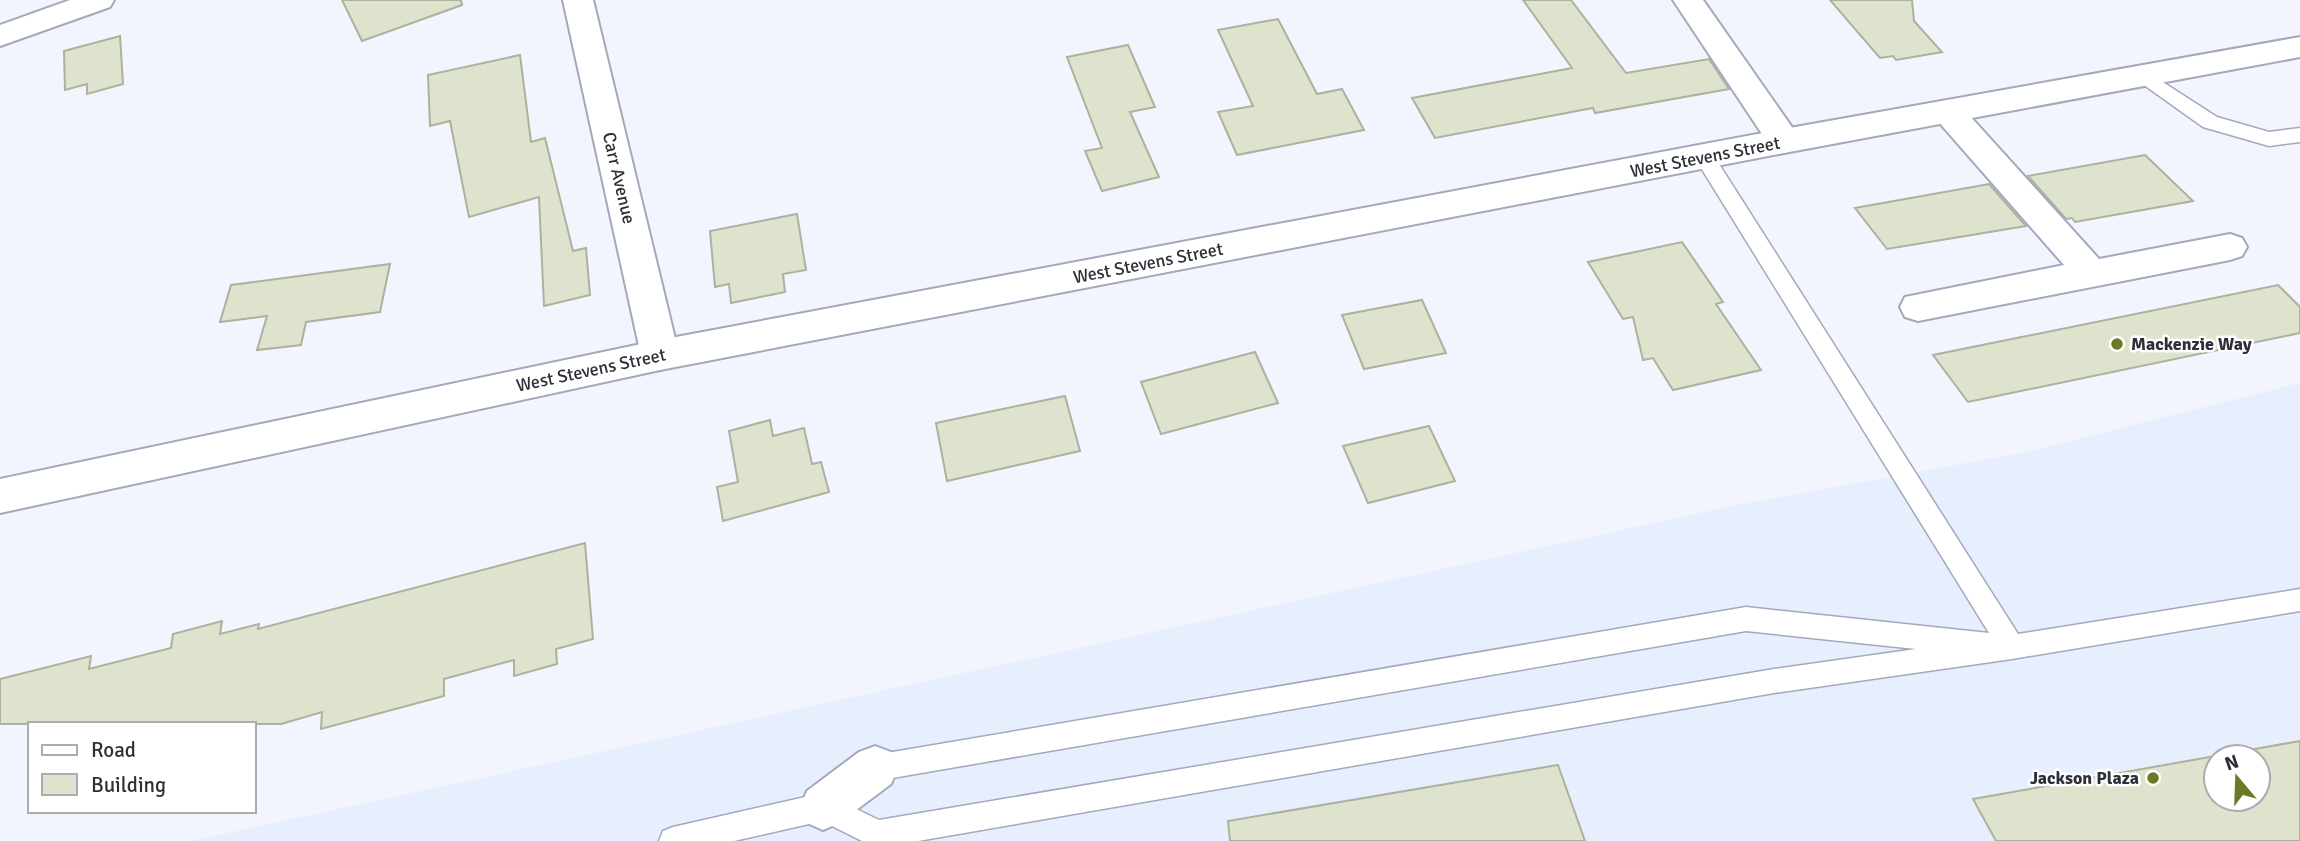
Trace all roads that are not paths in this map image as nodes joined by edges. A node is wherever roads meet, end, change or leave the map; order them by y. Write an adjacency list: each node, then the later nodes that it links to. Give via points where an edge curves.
1 (99, 0): 4 (street)
2 (578, 0): 14 (street, Carr Avenue)
3 (1688, 0): 9 (street)
4 (0, 36)
5 (2300, 47): 6 (street, West Stevens Street)
6 (2144, 76): 7 (street, West Stevens Street); 8 (lane, via 2210,122 2269,139)
7 (1948, 112): 9 (street, West Stevens Street); 12 (street)
8 (2300, 135)
9 (1784, 142): 10 (street, West Stevens Street)
10 (1704, 158): 14 (street, West Stevens Street); 17 (lane)
11 (2230, 247): 12 (street)
12 (2092, 274): 13 (street)
13 (1918, 307)
14 (660, 355): 15 (street, West Stevens Street)
15 (0, 496)
16 (2300, 600): 17 (lane)
17 (2012, 647): 18 (lane, via 1746,619); 19 (lane, via 1774,681 878,834)
18 (875, 768): 19 (street)
19 (823, 807): 20 (lane)
20 (673, 841)

